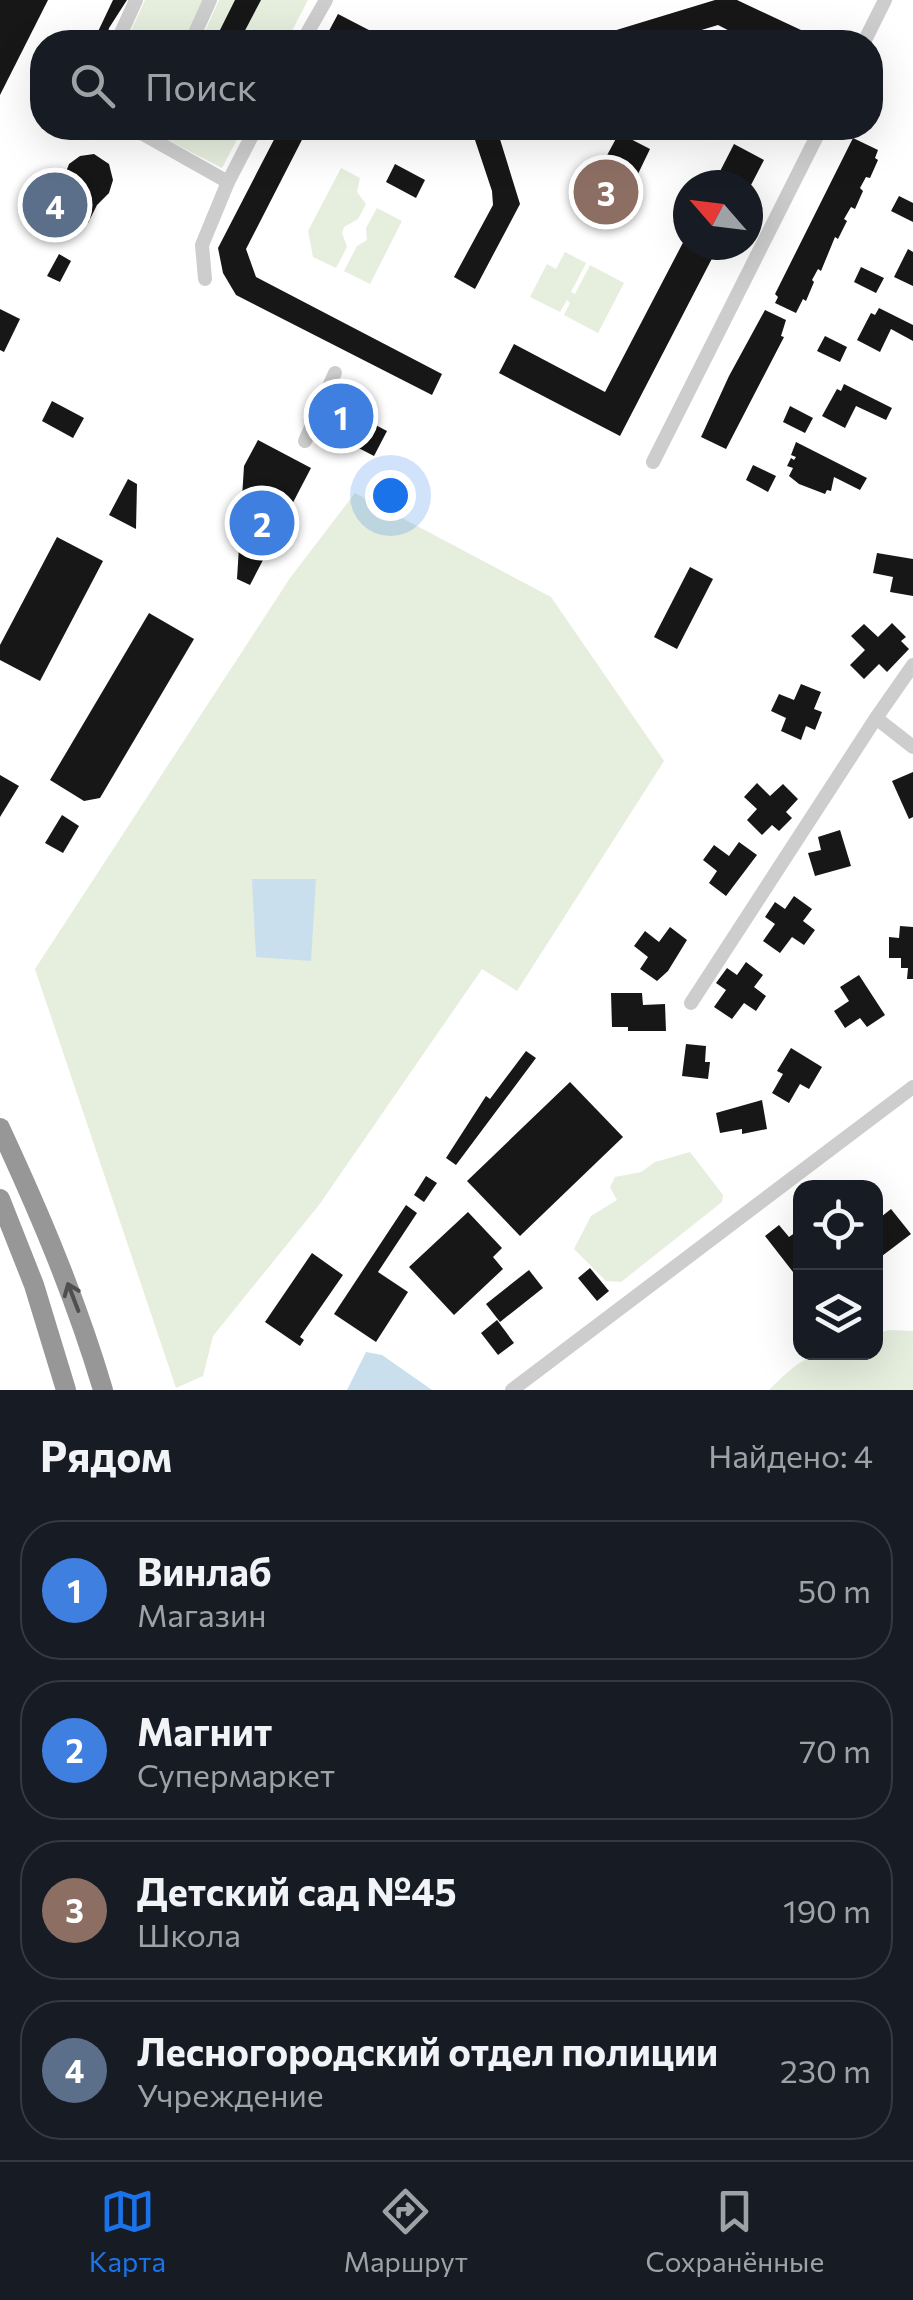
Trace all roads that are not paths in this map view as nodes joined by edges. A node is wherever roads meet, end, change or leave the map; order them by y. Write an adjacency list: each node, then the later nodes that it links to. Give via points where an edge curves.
1 (136, 0): 5 (street)
2 (210, 0): 6 (street)
3 (326, 0): 7 (street)
4 (885, 0): 8 (street)
5 (122, 30)
6 (196, 30)
7 (309, 30)
8 (870, 30)
9 (160, 140): 12 (street)
10 (250, 140): 12 (street)
11 (815, 140): 16 (street)
12 (228, 182): 13 (street, via 202,245)
13 (206, 279)
14 (334, 373): 15 (street)
15 (305, 441)
16 (653, 462)
17 (913, 665): 18 (street)
18 (876, 718): 19 (street); 20 (street)
19 (913, 747)
20 (692, 1002)
21 (913, 1087): 26 (street)
22 (0, 1128): 25 (highway, one-way to 22, via 84,1324)
23 (0, 1200): 24 (highway)
24 (66, 1390)
25 (102, 1390)
26 (512, 1390)

